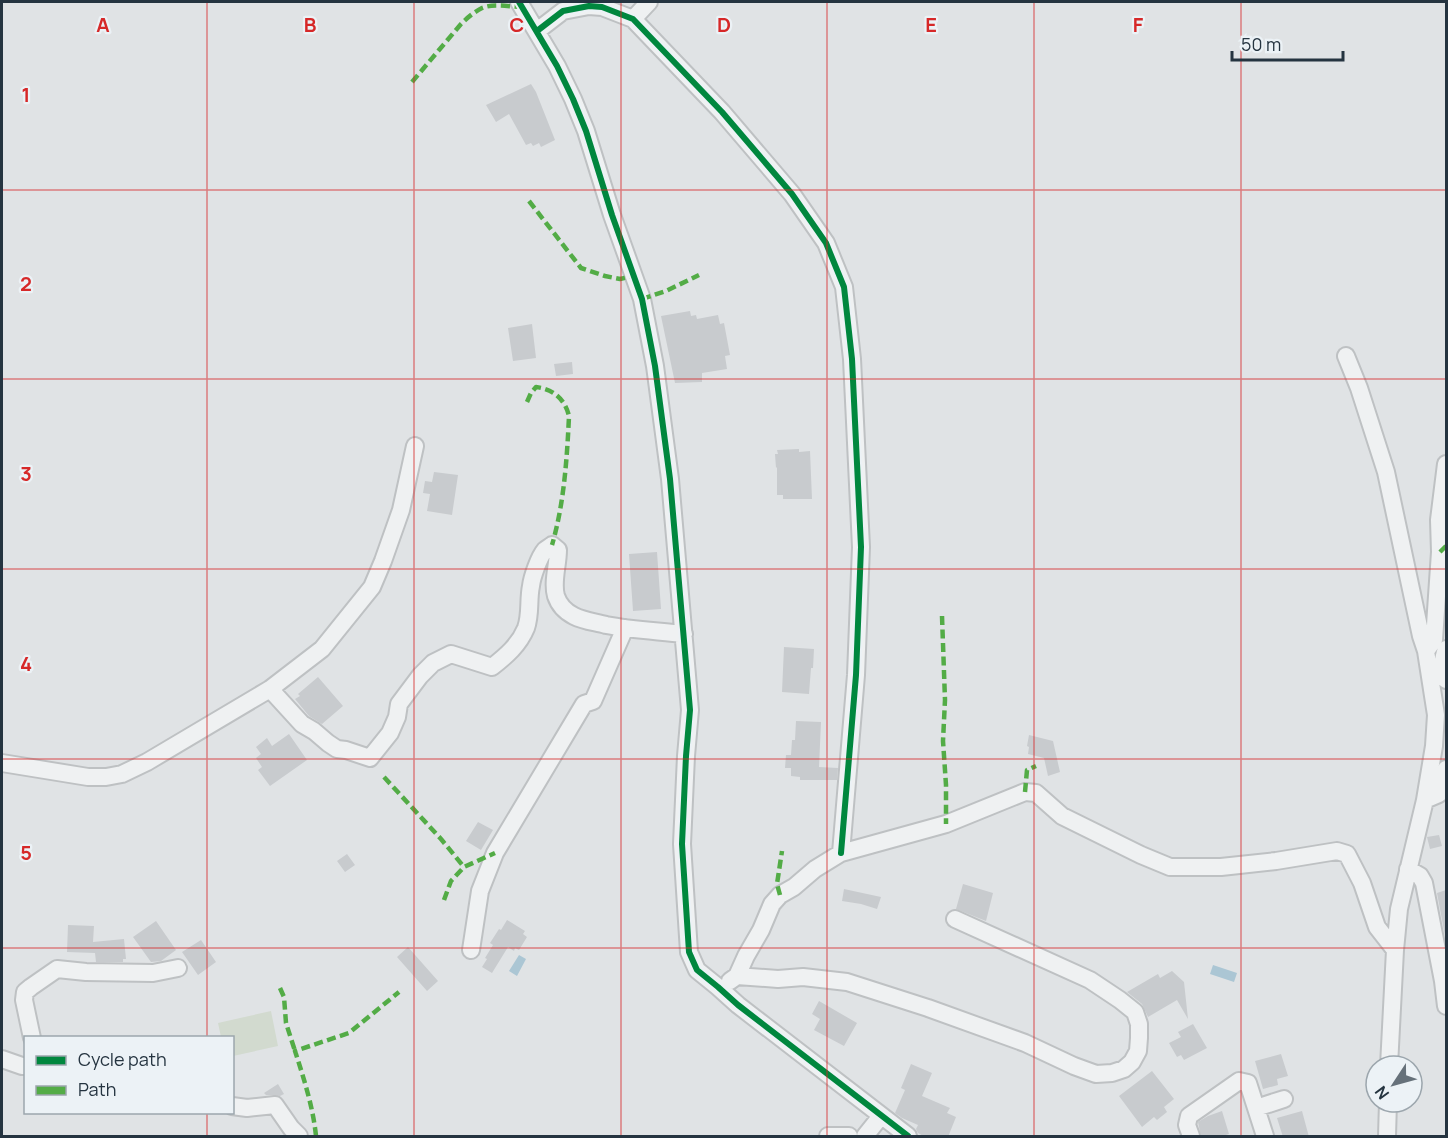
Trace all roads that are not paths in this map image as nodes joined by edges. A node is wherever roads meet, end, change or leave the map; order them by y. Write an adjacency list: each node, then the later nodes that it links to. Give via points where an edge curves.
1 (519, 2): 4 (street)
2 (649, 2): 3 (street)
3 (633, 19): 4 (street, via 589,6 563,11); 18 (street, via 722,112 792,194 826,243 844,287 852,359 861,546 856,675)
4 (537, 31): 9 (street, via 586,131 642,299 670,478)
5 (1346, 356): 10 (street, via 1386,472)
6 (414, 446): 13 (street, via 401,510 372,587 322,649)
7 (1446, 464): 10 (street, via 1439,520 1434,640)
8 (625, 628): 9 (street); 13 (street, via 586,621 565,610 555,594 558,550 552,545 544,550 531,586 526,628 509,654 492,667 452,654 433,663 399,704 390,733 370,758 328,743 302,724); 21 (street, via 593,701 584,705 495,853 480,891)
9 (684, 634): 25 (street, via 690,710 682,844 689,952 697,970)
10 (1424, 643): 14 (street)
11 (1446, 649): 12 (street, via 1442,670)
12 (1446, 681)
13 (270, 689): 15 (street, via 122,774 88,777)
14 (1441, 704): 17 (street, via 1436,715)
15 (2, 763)
16 (1446, 769): 17 (street, via 1439,794)
17 (1425, 800): 19 (street)
18 (841, 853): 22 (street, via 946,824 1025,792 1036,793 1062,816 1170,867 1221,867 1337,850 1347,854 1377,927); 24 (street, via 772,904)
19 (1408, 868): 22 (street); 26 (street, via 1424,884)
20 (956, 919): 24 (street, via 1090,980 1135,1012 1139,1038 1132,1062 1112,1073 1096,1074 1025,1043 846,982)
21 (471, 950)
22 (1395, 950): 28 (street)
23 (178, 968): 27 (street, via 153,973 57,969 25,992)
24 (737, 976): 25 (street)
25 (718, 987): 35 (street)
26 (1446, 1005)
27 (32, 1036)
28 (1390, 1054)
29 (2, 1059): 30 (street)
30 (24, 1065)
31 (1284, 1100): 33 (street)
32 (234, 1106): 36 (street, via 275,1105)
33 (1256, 1108): 41 (street, via 1248,1083 1239,1080 1190,1116 1187,1125); 42 (street)
34 (1388, 1114): 43 (street)
35 (881, 1116): 39 (street); 40 (street)
36 (295, 1132)
37 (828, 1137): 38 (street)
38 (849, 1137)
39 (865, 1137)
40 (908, 1137)
41 (1191, 1137)
42 (1265, 1137)
43 (1387, 1137)

